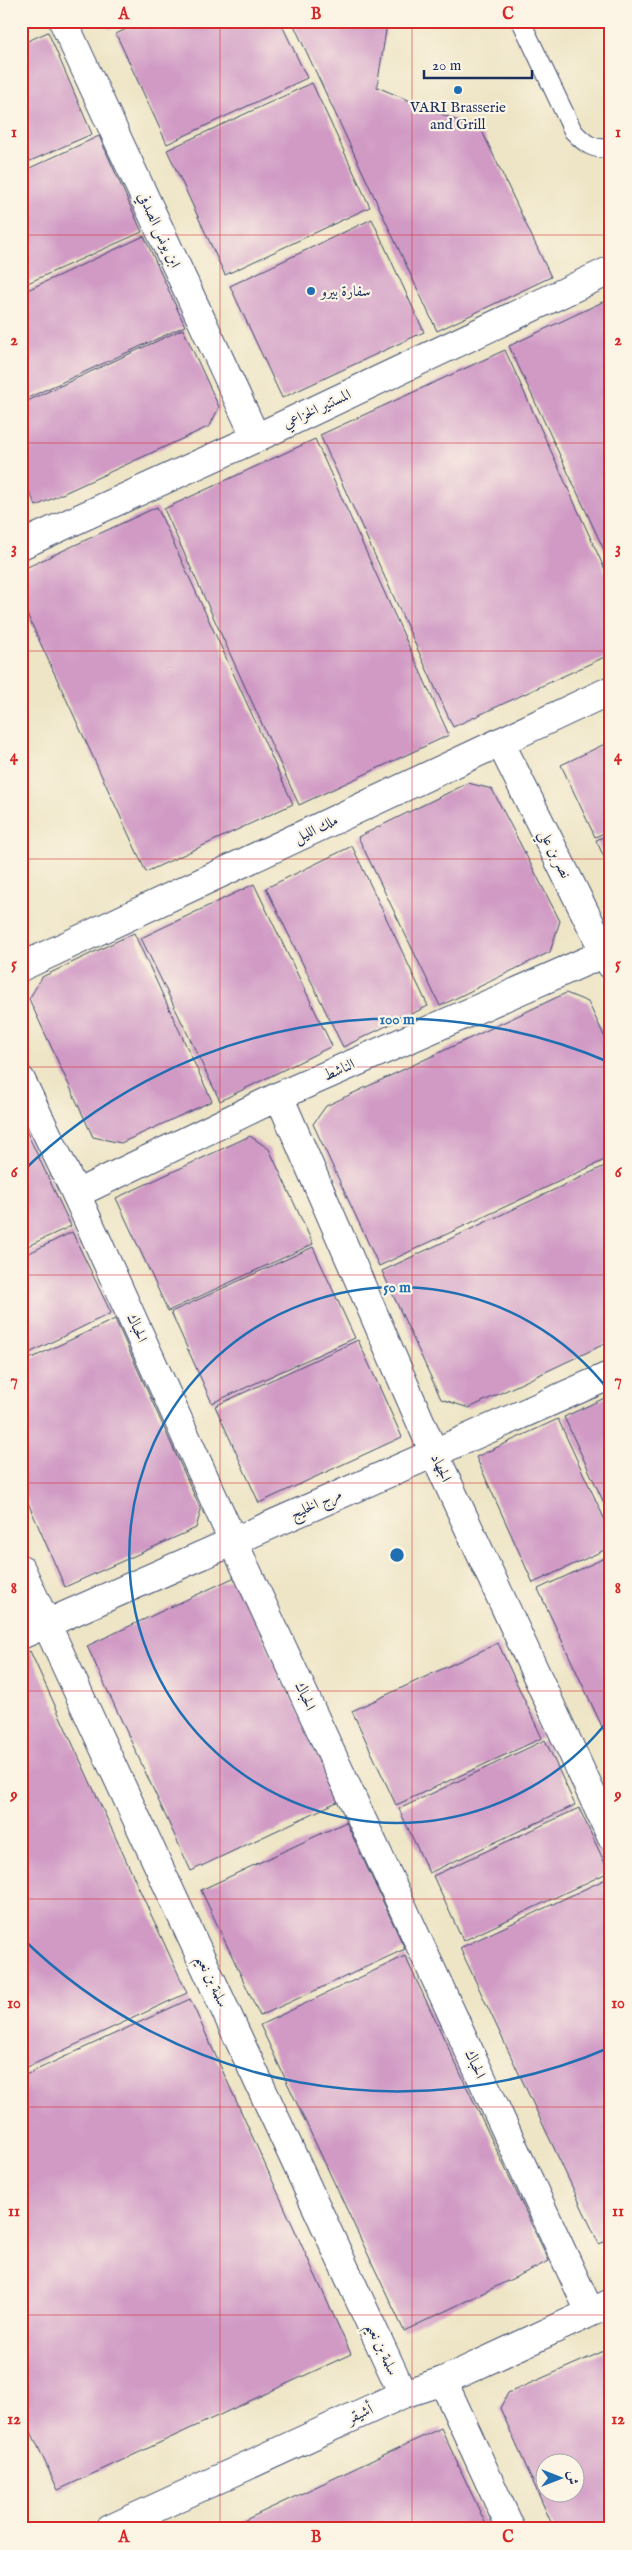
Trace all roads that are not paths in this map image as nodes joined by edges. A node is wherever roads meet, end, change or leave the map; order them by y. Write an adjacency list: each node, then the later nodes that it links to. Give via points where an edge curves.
1 (63, 21): 5 (street, ابن يونس الصدفي)
2 (520, 21): 3 (lane, via 573,132 585,144 604,149)
3 (611, 147)
4 (611, 270): 5 (street, المستنير الخزاعي)
5 (256, 438): 6 (street, المستنير الخزاعي)
6 (21, 545)
7 (611, 690): 8 (street, ملك الليل)
8 (500, 742): 9 (street, نصر بن علي); 10 (street, ملك الليل)
9 (608, 959): 12 (street, الناشط)
10 (21, 967)
11 (21, 1080): 13 (street, الحباك)
12 (279, 1096): 13 (street, الناشط); 15 (street, الجهاد)
13 (76, 1194): 16 (street, الحباك)
14 (611, 1375): 15 (street, مرج الخليج)
15 (434, 1453): 16 (street, مرج الخليج); 20 (street, الجهاد)
16 (233, 1541): 18 (street, مرج الخليج); 21 (street, الحباك)
17 (21, 1569): 18 (street, سلمة بن نعيم)
18 (46, 1623): 19 (street, مرج الخليج); 23 (street, سلمة بن نعيم)
19 (21, 1635)
20 (611, 1836)
21 (601, 2308): 22 (street, أشيقر)
22 (443, 2381): 23 (street, أشيقر); 26 (street)
23 (403, 2394): 24 (street, أشيقر)
24 (151, 2521): 25 (street, أشيقر)
25 (110, 2529)
26 (512, 2529)

